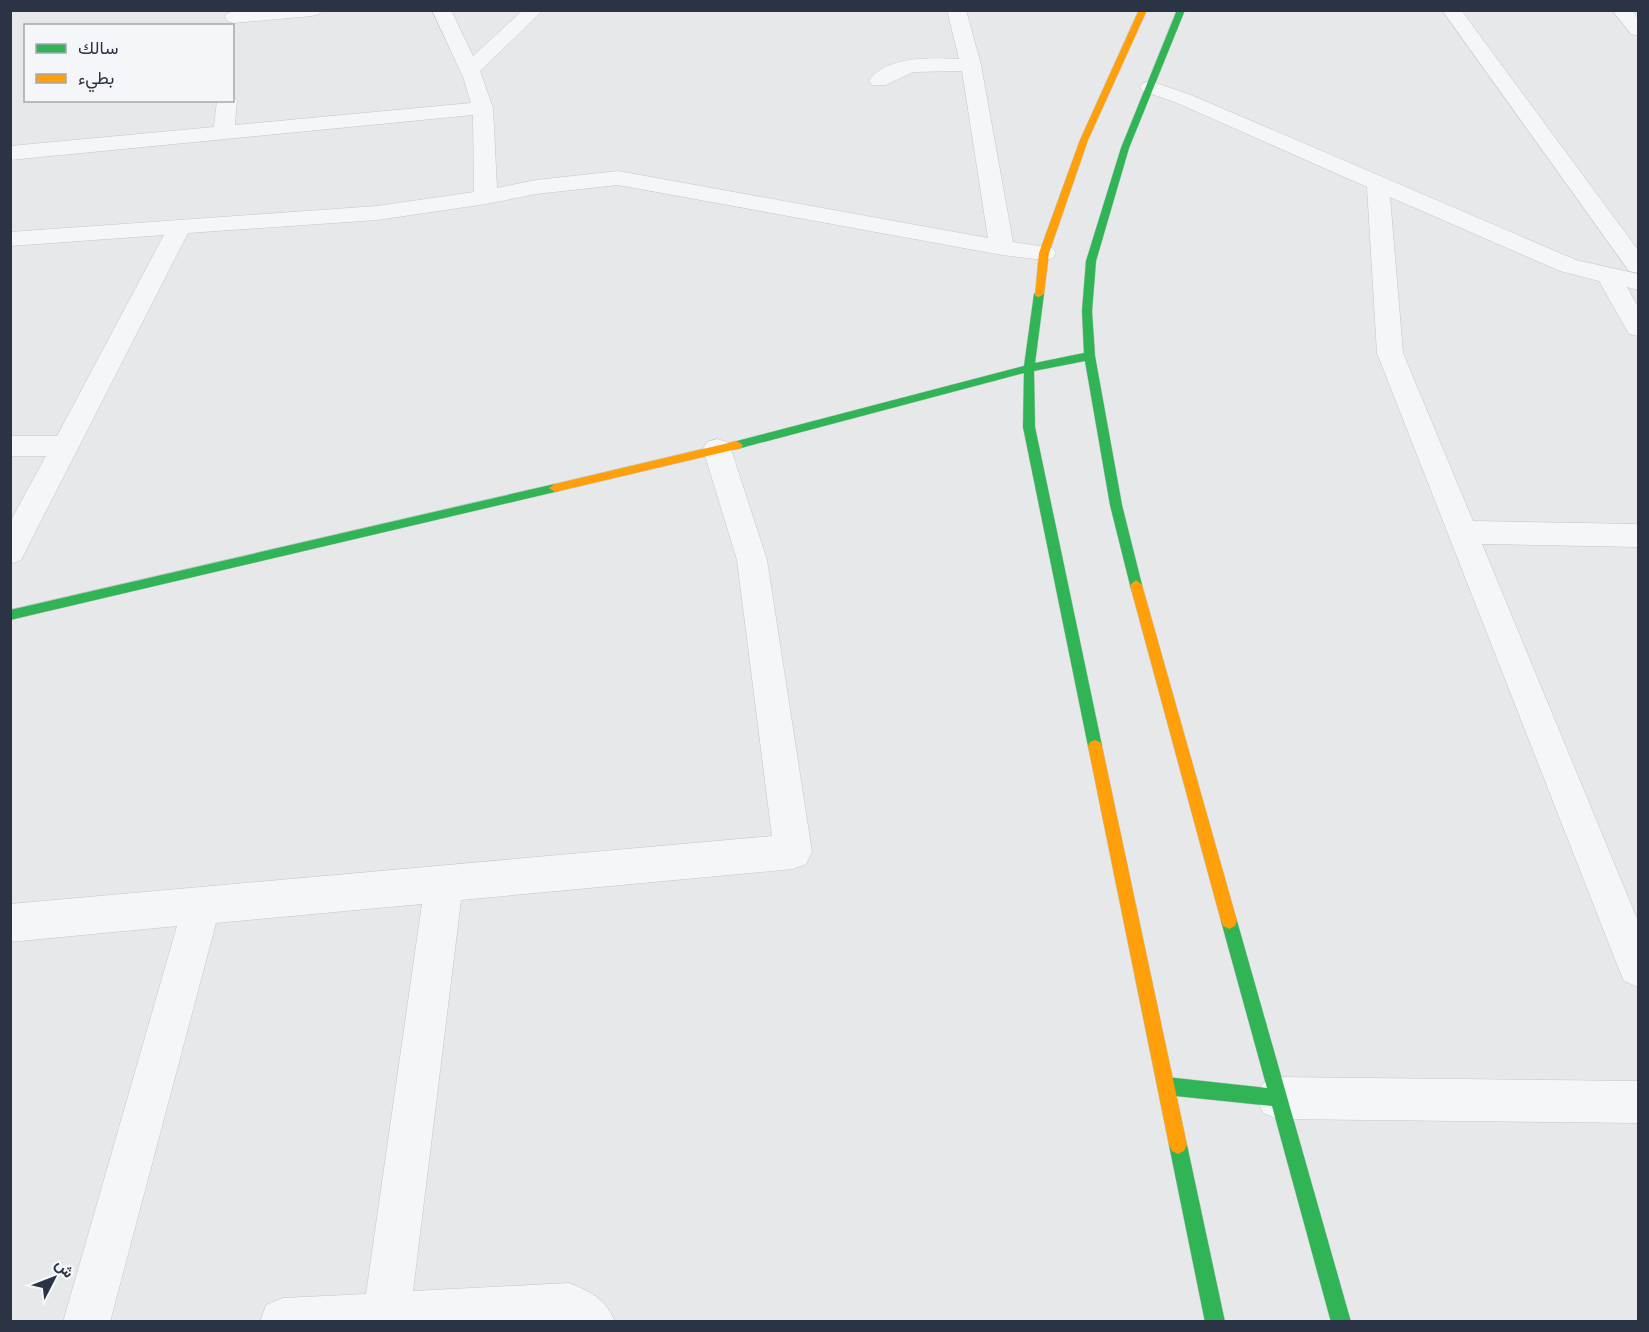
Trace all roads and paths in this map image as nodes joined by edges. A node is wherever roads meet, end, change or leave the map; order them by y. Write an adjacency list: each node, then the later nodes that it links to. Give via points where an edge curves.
1 (312, 10): 9 (street)
2 (441, 10): 12 (street)
3 (534, 10): 12 (street)
4 (957, 10): 11 (street)
5 (1143, 10): 24 (main road, via 1084,140)
6 (1181, 10): 14 (main road)
7 (1451, 10): 25 (street)
8 (1621, 10): 10 (street)
9 (234, 21)
10 (1638, 30)
11 (971, 65): 13 (street, via 911,65); 23 (street)
12 (470, 70): 16 (street)
13 (879, 81)
14 (1150, 87): 19 (street); 29 (main road, via 1125,148 1091,261 1087,311)
15 (227, 102): 17 (street)
16 (483, 108): 17 (street); 20 (street)
17 (224, 134): 18 (street)
18 (10, 153)
19 (1378, 184): 26 (street, via 1569,266); 34 (street, via 1390,353)
20 (486, 197): 21 (street, via 377,213); 23 (street, via 618,178)
21 (180, 227): 22 (street); 31 (street)
22 (10, 239)
23 (1002, 248): 24 (street)
24 (1044, 253): 30 (main road)
25 (1638, 266)
26 (1608, 275): 27 (street); 28 (street)
27 (1638, 282)
28 (1638, 328)
29 (1090, 356): 30 (main road); 43 (main road, via 1116,505 1137,590)
30 (1029, 368): 33 (main road); 42 (main road, via 1029,427)
31 (65, 446): 32 (street); 36 (street)
32 (10, 447)
33 (717, 449): 37 (main road); 38 (street, via 752,560 792,852)
34 (1464, 532): 35 (street); 41 (street)
35 (1638, 535)
36 (10, 552)
37 (10, 615)
38 (444, 884): 39 (street); 45 (street)
39 (202, 906): 40 (street); 46 (street)
40 (10, 923)
41 (1638, 967)
42 (1166, 1086): 43 (main road); 49 (main road)
43 (1278, 1098): 44 (street); 50 (main road)
44 (1638, 1102)
45 (386, 1316): 47 (street); 48 (street, via 569,1306)
46 (86, 1322)
47 (283, 1322)
48 (592, 1322)
49 (1215, 1322)
50 (1341, 1322)

